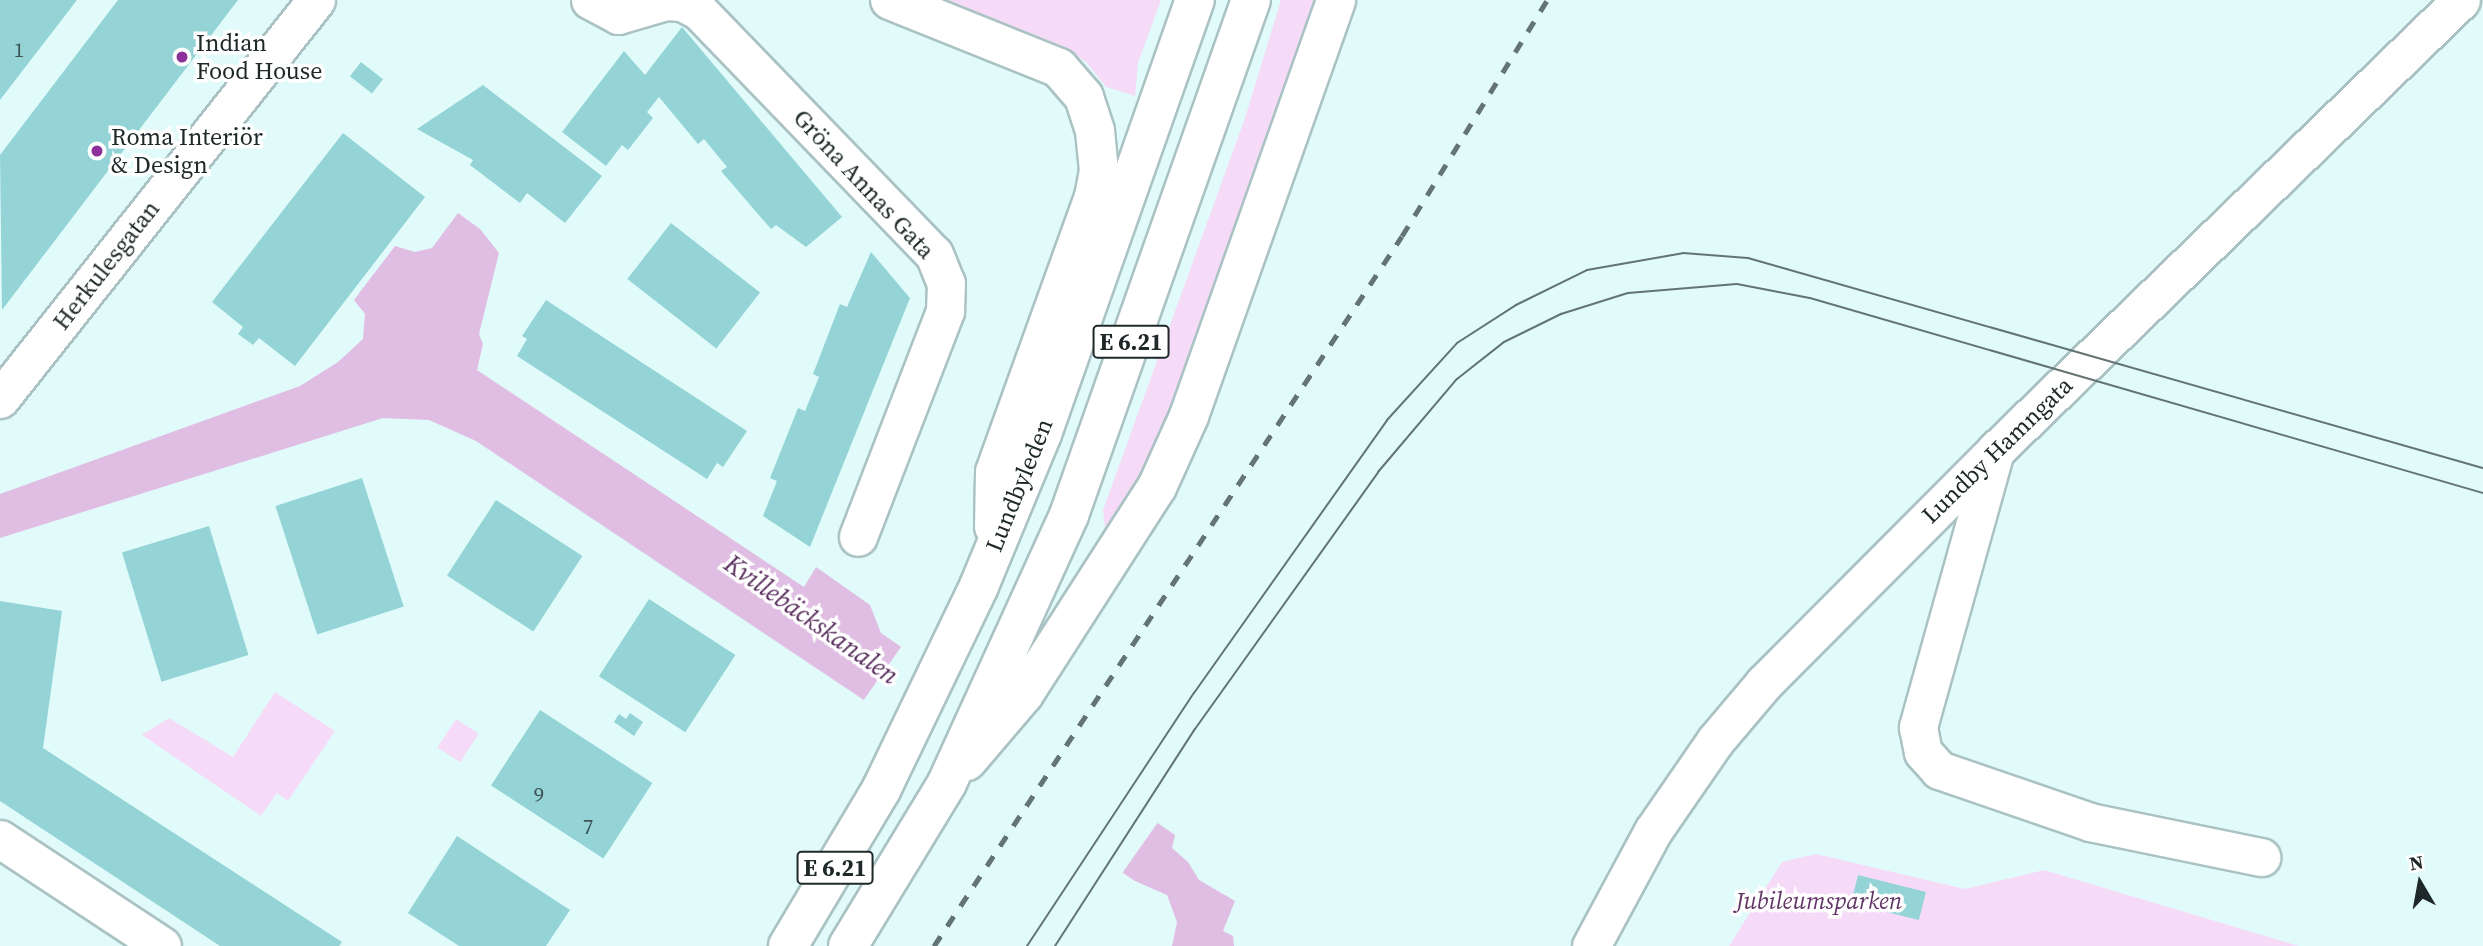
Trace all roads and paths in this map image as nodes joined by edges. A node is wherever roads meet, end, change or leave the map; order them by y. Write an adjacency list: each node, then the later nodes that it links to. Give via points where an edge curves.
1 (316, 0): 8 (street, Herkulesgatan)
2 (590, 0): 10 (street, Gröna Annas Gata, via 618,15 666,1 698,10 934,254 946,283 945,311)
3 (890, 0): 11 (highway, via 1050,62 1084,97 1095,131 1099,171 1094,197 995,471)
4 (1195, 0): 11 (highway, Lundbyleden / E 6.21, via 1042,434)
5 (1251, 0): 12 (highway, E 6.21)
6 (1336, 0): 12 (highway, via 1172,455 1135,525)
7 (2461, 0): 9 (street, Lundby Hamngata)
8 (5, 382)
9 (1996, 450): 14 (street, via 1918,727 1923,752 1939,770 2090,822); 18 (street, Lundby Hamngata, via 1764,683 1715,741 1653,831)
10 (858, 537)
11 (994, 547): 16 (highway, Lundbyleden / E 6.21, via 881,790)
12 (1009, 685): 17 (highway, E 6.21, via 924,815)
13 (0, 839): 15 (street)
14 (2261, 857)
15 (162, 946)
16 (788, 946)
17 (848, 946)
18 (1591, 946)

